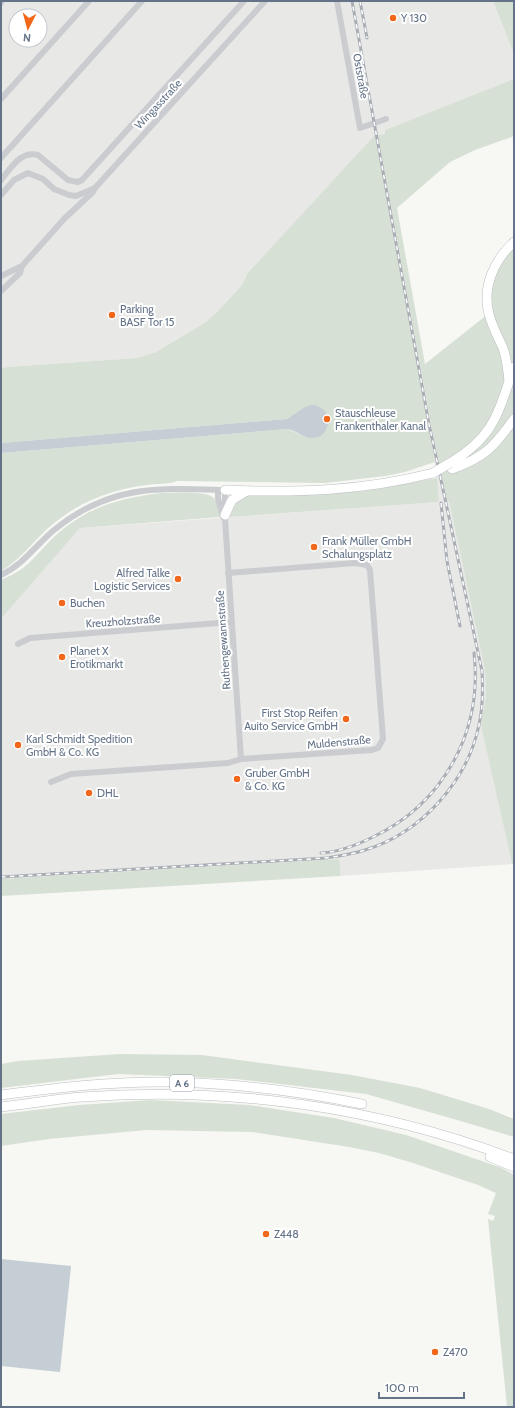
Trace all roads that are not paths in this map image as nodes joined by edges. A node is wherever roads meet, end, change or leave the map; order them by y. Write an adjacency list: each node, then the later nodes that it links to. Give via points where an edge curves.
1 (89, 1): 6 (street)
2 (142, 1): 8 (street)
3 (244, 1): 9 (street, via 82,180 68,180 32,153 23,156)
4 (265, 1): 10 (street, Wingasstraße)
5 (337, 1): 7 (street, Oststraße, via 360,128)
6 (1, 99)
7 (386, 119)
8 (1, 158)
9 (1, 180)
10 (95, 188): 11 (street, Wingasstraße, via 76,196 69,195 28,173 14,180); 13 (street)
11 (1, 195)
12 (514, 242): 17 (highway, via 505,250 495,266 487,289 488,314 504,350)
13 (22, 266): 14 (street); 15 (street, via 20,273)
14 (1, 276)
15 (1, 291)
16 (514, 367): 17 (highway)
17 (509, 382): 19 (highway, via 486,435)
18 (514, 419): 19 (highway, via 487,452 467,463)
19 (451, 466): 21 (highway, via 433,473 376,486 305,491)
20 (222, 490): 21 (highway); 22 (street, Ruthengewannstraße); 24 (street, via 152,489 110,498 92,505 66,521 21,563)
21 (248, 490): 22 (highway, via 232,500)
22 (225, 517): 23 (street, Ruthengewannstraße)
23 (228, 573): 25 (street, Ruthengewannstraße); 27 (street, Muldenstraße, via 367,564 370,570 383,739 378,748 372,750)
24 (1, 575)
25 (231, 622): 26 (street, Kreuzholzstraße, via 30,638); 27 (street, Ruthengewannstraße)
26 (18, 644)
27 (241, 759): 28 (street, Muldenstraße, via 228,763 71,774)
28 (51, 782)
29 (1, 1095): 30 (highway, A 6, via 103,1084 166,1082 246,1086 298,1092)
30 (362, 1104)
31 (1, 1107): 32 (highway, A 6, via 82,1097 162,1094 231,1097 299,1104 367,1116)
32 (459, 1141): 33 (highway, A 6); 34 (highway)
33 (514, 1159)
34 (514, 1167)

